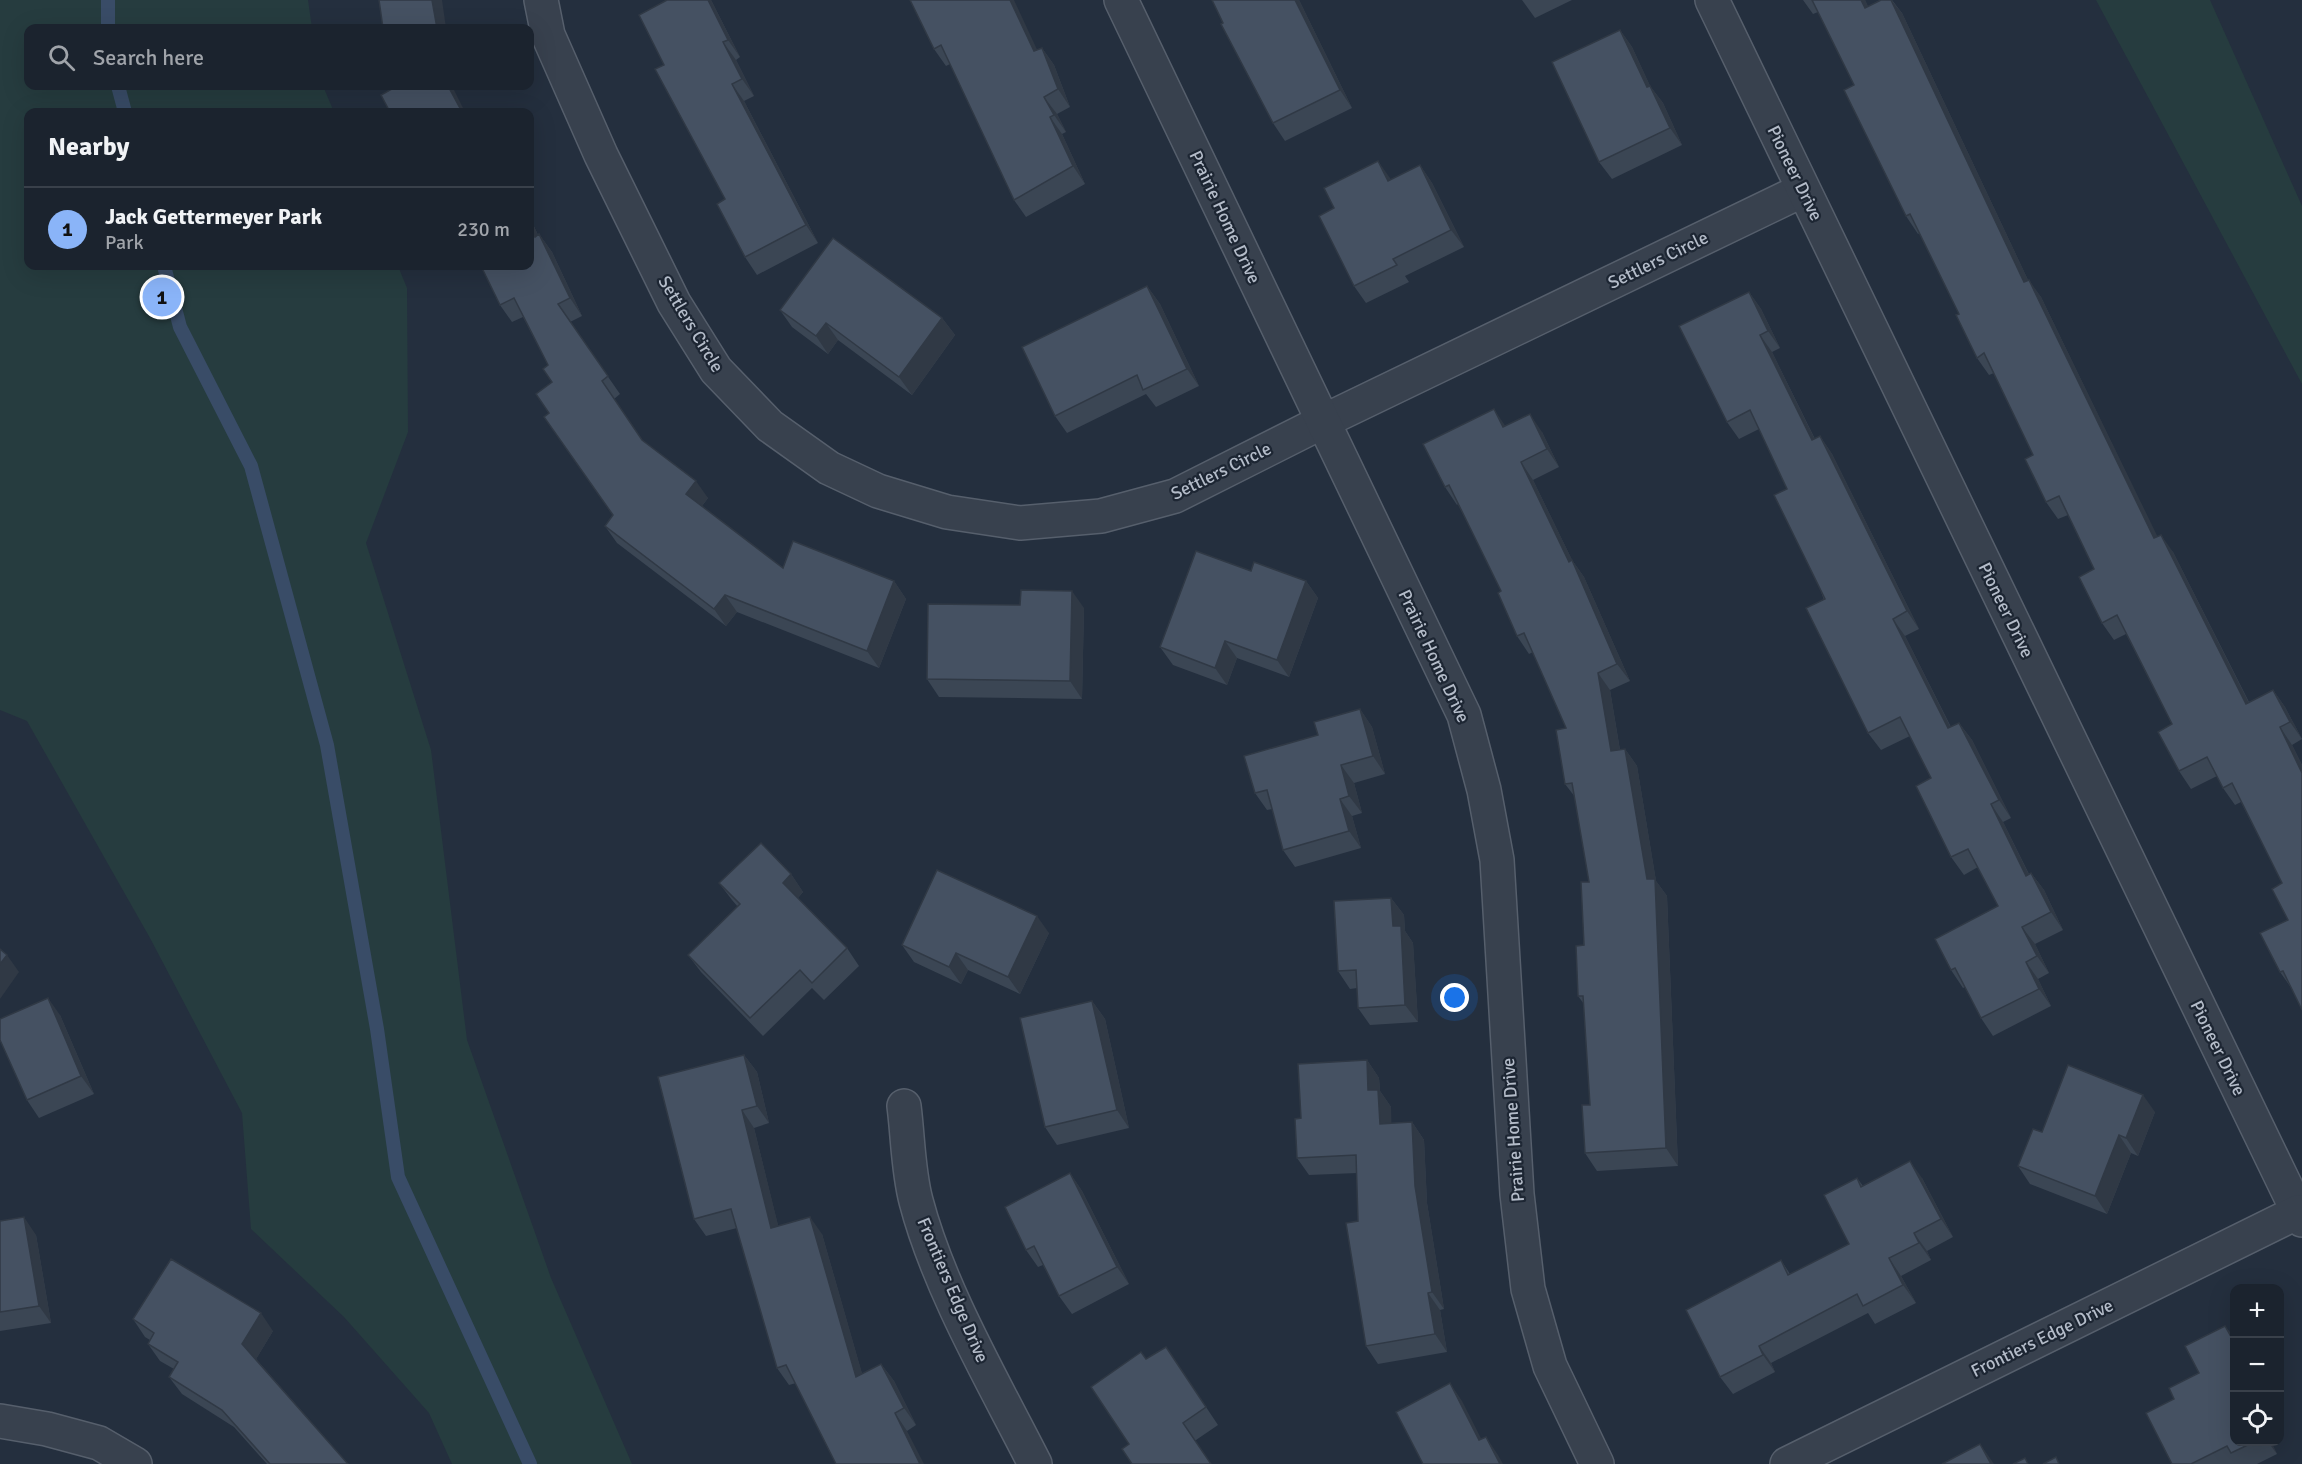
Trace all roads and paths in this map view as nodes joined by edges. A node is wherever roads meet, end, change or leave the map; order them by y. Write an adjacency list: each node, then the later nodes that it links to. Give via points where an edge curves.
1 (541, 0): 5 (street, Settlers Circle, via 548,35 596,144 680,312 716,370 770,426 829,468 878,491 947,512 1020,523 1101,516 1174,496)
2 (1121, 0): 5 (street, Prairie Home Drive)
3 (1712, 0): 4 (street, Pioneer Drive)
4 (1803, 190): 5 (street, Settlers Circle); 7 (street, Pioneer Drive)
5 (1322, 422): 11 (street, Prairie Home Drive, via 1464,715 1484,790 1497,860 1516,1171 1528,1289 1550,1366)
6 (904, 1106): 10 (street, Frontiers Edge Drive, via 916,1199 930,1243 971,1338)
7 (2300, 1216): 12 (street, Frontiers Edge Drive)
8 (0, 1421): 9 (street, via 99,1443)
9 (135, 1464)
10 (1035, 1464)
11 (1597, 1464)
12 (1787, 1464)

